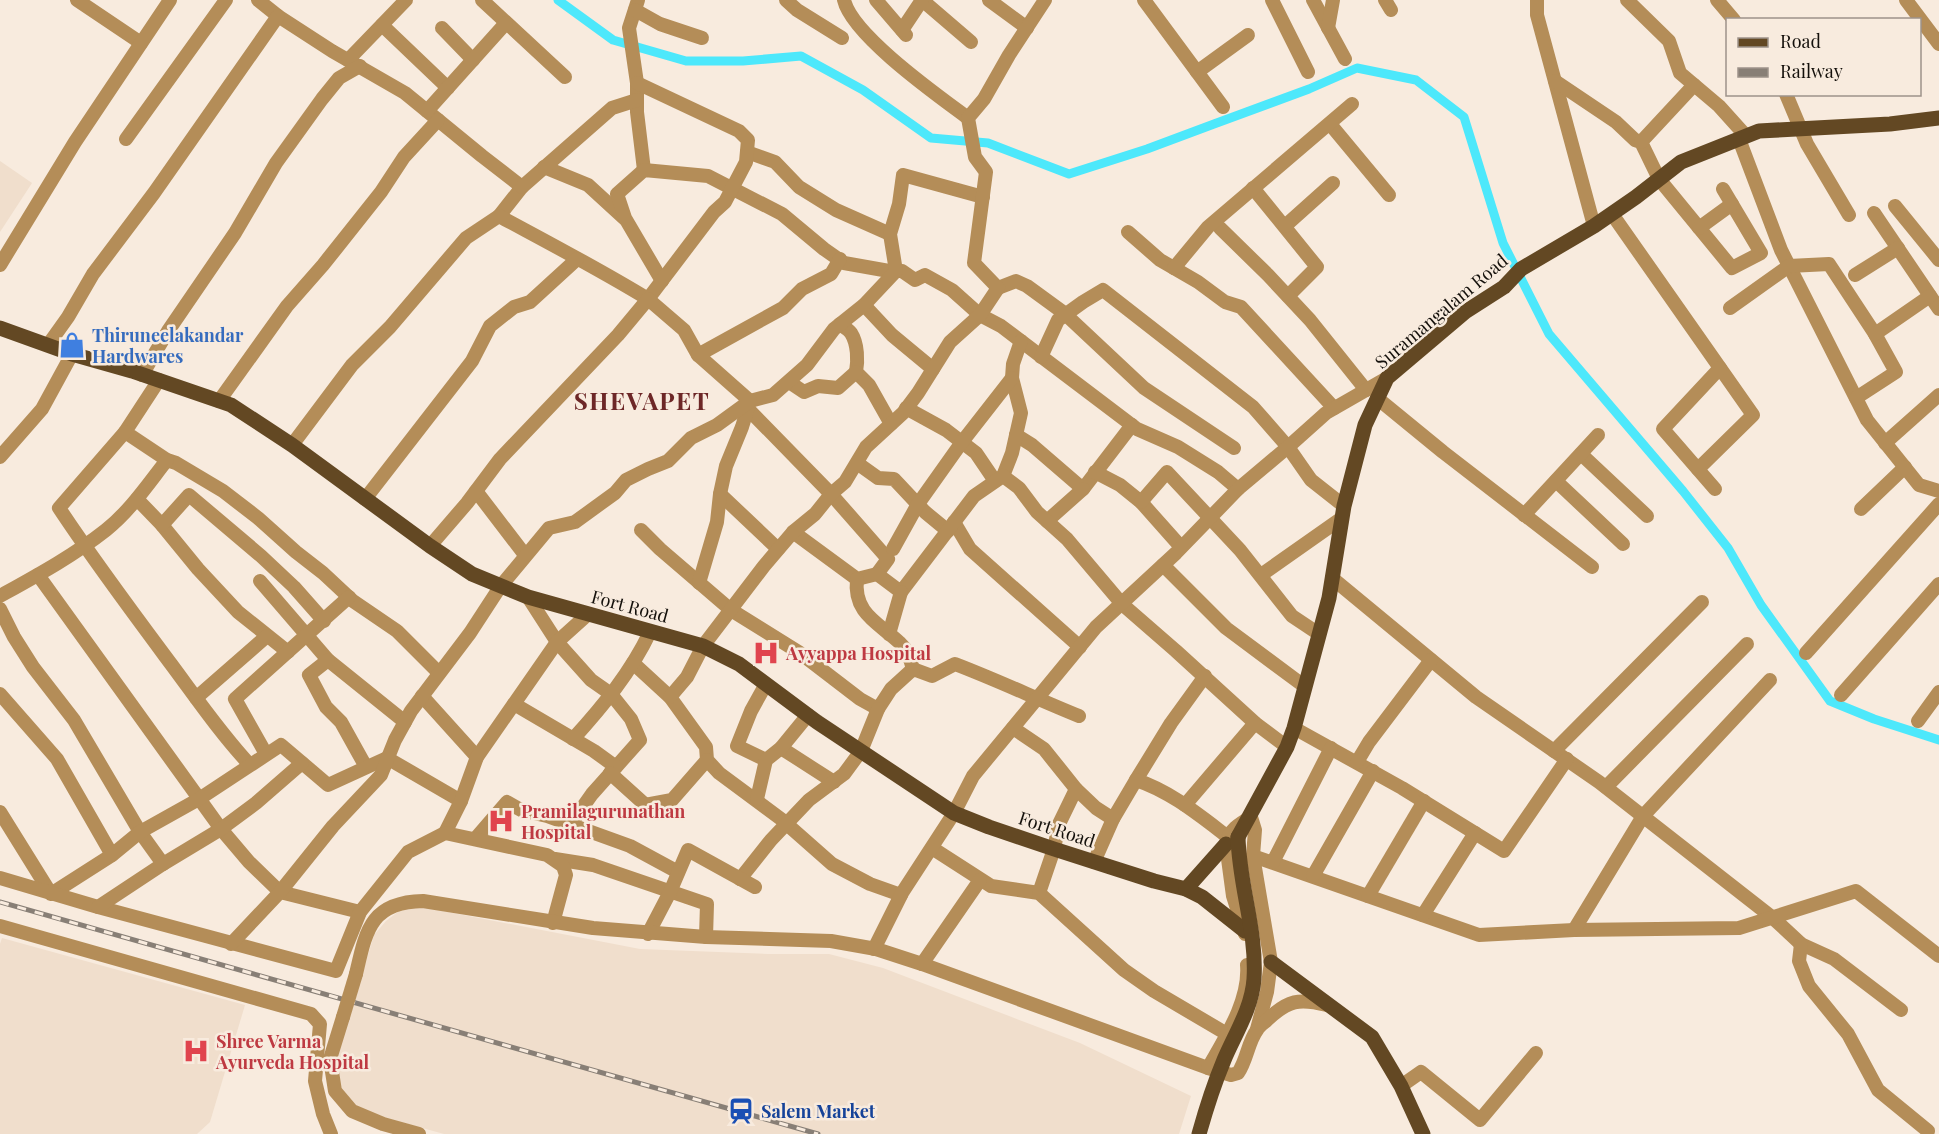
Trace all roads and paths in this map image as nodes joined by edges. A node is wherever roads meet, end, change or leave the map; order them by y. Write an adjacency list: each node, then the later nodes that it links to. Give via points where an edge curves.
1 (77, 0): 35 (street)
2 (170, 0): 35 (street)
3 (225, 0): 58 (street)
4 (258, 0): 22 (street)
5 (406, 0): 27 (street)
6 (482, 0): 26 (street)
7 (786, 0): 33 (street)
8 (844, 0): 52 (street, via 860,29)
9 (876, 0): 10 (street, via 904,32)
10 (922, 0): 34 (street)
11 (989, 0): 29 (street)
12 (1045, 0): 29 (street)
13 (1144, 0): 40 (street)
14 (1272, 0): 41 (street)
15 (1313, 0): 30 (street)
16 (1333, 0): 30 (street)
17 (1537, 0): 43 (street, via 1537,15)
18 (1627, 0): 45 (street, via 1669,41 1680,73)
19 (1717, 0): 23 (street)
20 (1906, 0): 24 (street)
21 (636, 5): 32 (street, via 660,24); 44 (street, via 628,28)
22 (278, 16): 39 (street); 107 (street, via 93,274)
23 (1732, 18)
24 (1920, 18)
25 (1921, 20): 36 (street)
26 (506, 23): 38 (street); 42 (street)
27 (382, 25): 39 (street); 46 (street)
28 (442, 28): 38 (street)
29 (1027, 28): 52 (street)
30 (1328, 28): 37 (street)
31 (1248, 34): 40 (street)
32 (702, 38)
33 (842, 38)
34 (970, 42)
35 (141, 43): 88 (street)
36 (1939, 44)
37 (1345, 59)
38 (473, 60): 46 (street)
39 (354, 63): 51 (street); 114 (street, via 322,99 283,154)
40 (1197, 72): 50 (street)
41 (1308, 72)
42 (565, 77)
43 (1555, 81): 59 (street); 79 (street)
44 (637, 83): 48 (street); 60 (street, via 739,131 748,140)
45 (1694, 85): 57 (street, via 1719,106); 59 (street)
46 (448, 88): 51 (street)
47 (1787, 96): 56 (street)
48 (637, 100): 61 (street, via 612,108); 62 (street)
49 (1352, 104): 55 (street)
50 (1223, 107)
51 (427, 111): 54 (street)
52 (968, 118): 70 (street, via 975,157 986,172)
53 (1939, 118): 56 (main road, Suramangalam Road)
54 (438, 120): 65 (street); 121 (street, via 404,157 381,192 287,306)
55 (1330, 124): 67 (street); 69 (street)
56 (1801, 129): 57 (main road, Suramangalam Road, via 1759,131); 75 (street)
57 (1742, 137): 63 (main road, Suramangalam Road, via 1681,162); 89 (street)
58 (126, 139)
59 (1641, 142): 63 (street)
60 (747, 152): 66 (street, via 746,162); 83 (street, via 775,162 799,188 836,210)
61 (544, 167): 65 (street); 77 (street, via 588,185)
62 (644, 170): 66 (street, via 708,176); 77 (street, via 617,194)
63 (1659, 179): 74 (main road, Suramangalam Road); 81 (street)
64 (1333, 183): 78 (street)
65 (522, 186): 76 (street)
66 (732, 187): 86 (street, via 782,214); 93 (street, via 725,202)
67 (1253, 188): 78 (street); 90 (street, via 1208,227)
68 (1723, 189): 71 (street)
69 (1389, 195)
70 (983, 197): 83 (street, via 903,175); 94 (street, via 974,263)
71 (1732, 204): 81 (street); 81 (street, via 1761,253 1732,268)
72 (1895, 206): 87 (street)
73 (1874, 213): 84 (street)
74 (1612, 214): 79 (main road, Suramangalam Road); 111 (street)
75 (1849, 215)
76 (499, 216): 85 (street); 132 (street, via 466,237 390,327 352,365)
77 (625, 218): 93 (street)
78 (1286, 226): 95 (street, via 1317,267)
79 (1594, 226): 118 (main road, Suramangalam Road, via 1521,269 1504,287 1465,312)
80 (1220, 228): 95 (street)
81 (1699, 228)
82 (1128, 232): 90 (street)
83 (890, 234): 91 (street)
84 (1898, 248): 92 (street); 96 (street)
85 (577, 259): 97 (street); 152 (street, via 530,302 514,307 490,326 472,361)
86 (840, 260): 91 (street); 109 (street, via 831,274 801,289 783,309)
87 (1939, 260)
88 (0, 265)
89 (1789, 266): 99 (street); 105 (street, via 1829,264); 120 (street)
90 (1174, 268): 124 (street, via 1225,302 1241,307)
91 (896, 271): 98 (street); 102 (street, via 915,280 925,275 952,290)
92 (1854, 275)
93 (662, 281): 97 (street)
94 (998, 288): 101 (street, via 1016,281); 102 (street)
95 (1288, 296): 118 (street)
96 (1930, 296): 100 (street); 105 (street)
97 (648, 299): 109 (street, via 684,330); 147 (street, via 500,459)
98 (864, 305): 103 (street); 112 (street)
99 (1730, 308)
100 (1939, 309)
101 (1066, 314): 110 (street, via 1058,321); 133 (street, via 1103,290 1253,407); 134 (street, via 1144,388)
102 (980, 315): 106 (street); 112 (street, via 950,342)
103 (840, 324): 113 (street, via 851,332 856,347); 117 (street)
104 (0, 327): 107 (main road, Fort Road)
105 (1875, 334): 120 (street, via 1896,372)
106 (1021, 341): 110 (street); 115 (street)
107 (48, 345): 108 (main road, Fort Road)
108 (72, 354): 114 (main road, Fort Road); 136 (street, via 42,409)
109 (698, 355): 122 (street)
110 (1041, 357): 126 (street)
111 (1720, 368): 140 (street, via 1753,415); 140 (street, via 1663,429)
112 (933, 369): 123 (street)
113 (856, 372): 117 (street, via 838,388 818,386 804,392); 125 (street, via 869,385)
114 (142, 375): 116 (main road, Fort Road)
115 (1012, 378): 128 (street, via 1021,413); 130 (street)
116 (159, 380): 121 (main road, Fort Road); 127 (street)
117 (789, 382): 122 (street, via 773,395)
118 (1372, 394): 124 (street); 157 (main road, Suramangalam Road); 158 (street)
119 (1939, 395): 131 (street)
120 (1856, 398): 131 (street, via 1867,420)
121 (219, 401): 132 (main road, Fort Road)
122 (749, 405): 149 (street); 150 (street); 172 (street, via 691,438 668,461 626,480 615,493 575,522 549,528)
123 (906, 408): 125 (street); 130 (street)
124 (1334, 408): 133 (street)
125 (891, 424): 138 (street, via 866,447)
126 (1132, 425): 141 (street); 145 (street, via 1208,465)
127 (125, 432): 137 (street); 167 (street, via 59,508)
128 (1016, 435): 142 (street); 144 (street)
129 (1598, 435): 135 (street)
130 (962, 442): 142 (street); 154 (street)
131 (1886, 442): 139 (street)
132 (292, 445): 152 (main road, Fort Road)
133 (1288, 447): 145 (street); 157 (street, via 1311,480)
134 (1234, 448)
135 (1581, 454): 143 (street); 159 (street)
136 (0, 457)
137 (167, 460): 151 (street); 186 (street, via 223,491)
138 (857, 463): 150 (street, via 845,482); 154 (street, via 878,478 894,479)
139 (1905, 467): 148 (street, via 1919,485); 156 (street)
140 (1698, 469): 146 (street)
141 (1095, 472): 144 (street); 153 (street)
142 (999, 479): 161 (street, via 1019,488); 163 (street, via 974,496)
143 (1556, 480): 158 (street); 166 (street)
144 (1083, 489): 161 (street)
145 (1238, 489): 160 (street)
146 (1715, 489)
147 (476, 491): 168 (street); 172 (street)
148 (1939, 491)
149 (720, 494): 170 (street); 181 (street, via 717,522)
150 (831, 494): 165 (street); 175 (street, via 888,559)
151 (137, 499): 162 (street); 167 (street)
152 (365, 499): 168 (main road, Fort Road)
153 (1141, 502): 160 (street, via 1167,472); 169 (street)
154 (918, 504): 163 (street); 171 (street)
155 (1939, 504): 204 (street)
156 (1861, 509)
157 (1343, 512): 177 (street); 178 (main road, Suramangalam Road)
158 (1524, 515): 174 (street)
159 (1647, 516)
160 (1210, 517): 169 (street); 177 (street)
161 (1047, 521): 189 (street)
162 (162, 525): 193 (street, via 189,495 294,587); 197 (street, via 238,612)
163 (951, 527): 184 (street); 202 (street, via 970,549)
164 (641, 530): 181 (street)
165 (793, 531): 170 (street); 179 (street)
166 (1623, 544)
167 (84, 545): 176 (street); 220 (street)
168 (430, 546): 183 (main road, Fort Road, via 471,574)
169 (1181, 547): 173 (street)
170 (778, 549): 191 (street)
171 (893, 549)
172 (525, 555): 183 (street)
173 (1163, 565): 189 (street); 213 (street, via 1226,628)
174 (1592, 567)
175 (877, 574): 179 (street); 184 (street)
176 (38, 575): 185 (street); 253 (street)
177 (1261, 575): 196 (street, via 1293,616)
178 (1332, 578): 196 (main road, Suramangalam Road); 206 (street)
179 (857, 579): 195 (street, via 855,593 868,618)
180 (260, 581): 198 (street)
181 (699, 583): 191 (street)
182 (1939, 584): 217 (street)
183 (500, 587): 187 (main road, Fort Road); 209 (street)
184 (901, 592): 195 (street)
185 (0, 596)
186 (349, 597): 193 (street); 209 (street, via 397,632)
187 (528, 597): 192 (main road, Fort Road); 199 (street)
188 (1702, 602): 236 (street)
189 (1122, 604): 202 (street); 210 (street)
190 (0, 609): 266 (street, via 33,668 74,720)
191 (731, 610): 201 (street); 223 (street)
192 (587, 615): 194 (main road, Fort Road); 199 (street)
193 (324, 621): 198 (street)
194 (650, 632): 201 (main road, Fort Road); 207 (street)
195 (889, 634): 208 (street, via 908,652)
196 (1319, 634): 213 (main road, Suramangalam Road)
197 (267, 636): 203 (street); 220 (street)
198 (306, 636): 203 (street); 205 (street)
199 (557, 642): 216 (street, via 591,680); 222 (street)
200 (1747, 644): 251 (street)
201 (703, 646): 212 (main road, Fort Road, via 739,664); 219 (street, via 687,677)
202 (1080, 647): 221 (street)
203 (288, 652): 237 (street, via 235,699)
204 (1806, 653)
205 (328, 660): 227 (street); 246 (street, via 309,675)
206 (1431, 660): 236 (street); 243 (street)
207 (633, 663): 216 (street); 219 (street)
208 (913, 669): 221 (street, via 932,676 955,664); 223 (street, via 891,689)
209 (439, 674): 218 (street)
210 (1204, 676): 228 (street); 249 (street)
211 (1770, 680): 260 (street)
212 (766, 684): 224 (main road, Fort Road); 242 (street, via 737,746)
213 (1304, 686): 230 (main road, Suramangalam Road)
214 (1939, 693): 226 (street)
215 (0, 694): 273 (street, via 57,759)
216 (611, 694): 231 (street); 247 (street, via 631,719 640,740)
217 (1841, 695)
218 (422, 696): 227 (street); 238 (street)
219 (670, 697): 241 (street, via 706,747)
220 (196, 698): 245 (street)
221 (1038, 699): 225 (street); 229 (street)
222 (514, 704): 231 (street); 238 (street)
223 (878, 709): 235 (street)
224 (808, 715): 233 (street); 235 (main road, Fort Road)
225 (1079, 716)
226 (1918, 721)
227 (405, 722): 239 (street)
228 (1255, 723): 232 (street); 257 (street)
229 (1013, 728): 252 (street, via 1044,749); 259 (street, via 973,776)
230 (1294, 728): 232 (main road, Suramangalam Road); 234 (street)
231 (573, 738): 247 (street)
232 (1287, 747): 261 (main road, Suramangalam Road)
233 (781, 748): 242 (street); 250 (street)
234 (1331, 748): 243 (street); 277 (street)
235 (861, 751): 250 (street); 259 (main road, Fort Road)
236 (1554, 751): 240 (street)
237 (266, 754): 244 (street, via 281,745); 245 (street)
238 (477, 757): 255 (street)
239 (387, 758): 246 (street); 255 (street); 287 (street, via 381,775 333,826)
240 (1567, 759): 251 (street); 268 (street, via 1504,851)
241 (707, 760): 247 (street, via 672,800 649,808); 254 (street)
242 (766, 760): 254 (street)
243 (1356, 762): 248 (street)
244 (302, 763): 246 (street, via 328,785); 265 (street)
245 (250, 765): 253 (street)
246 (366, 767)
247 (613, 770): 264 (street)
248 (1373, 771): 256 (street); 280 (street)
249 (1136, 780): 257 (street, via 1153,785); 262 (street)
250 (834, 782): 263 (street, via 809,800)
251 (1605, 787): 260 (street)
252 (1076, 789): 262 (street); 272 (street, via 1059,824)
253 (199, 799): 265 (street); 266 (street)
254 (757, 799): 263 (street)
255 (460, 801): 267 (street)
256 (1424, 801): 268 (street); 291 (street)
257 (1185, 805): 270 (street)
258 (0, 812): 289 (street)
259 (954, 813): 271 (street); 272 (main road, Fort Road)
260 (1643, 816): 295 (street); 298 (street)
261 (1251, 817): 270 (main road, Suramangalam Road); 274 (street, via 1255,830)
262 (1113, 819): 276 (street)
263 (787, 824): 282 (street); 290 (street, via 832,864)
264 (570, 825): 269 (street, via 507,802); 279 (street, via 630,846)
265 (221, 829): 278 (street); 287 (street)
266 (140, 832): 273 (street); 278 (street)
267 (445, 833): 269 (street); 293 (street, via 408,852)
268 (1475, 833): 294 (street)
269 (475, 839): 275 (street)
270 (1234, 839): 285 (main road); 299 (street, via 1233,896); 318 (main road, bridge, via 1253,943 1254,980 1248,1007 1224,1060); 319 (main road, via 1246,858 1260,942 1261,981)
271 (932, 848): 283 (street); 290 (street)
272 (1054, 849): 276 (main road, Fort Road); 288 (street)
273 (112, 855): 289 (street)
274 (1253, 856): 277 (street); 306 (street)
275 (553, 858): 286 (street, via 593,865); 296 (street, via 563,866 566,875)
276 (1094, 862): 285 (main road, Fort Road)
277 (1273, 862): 280 (street)
278 (163, 864): 292 (street)
279 (678, 872): 282 (street, via 688,850); 286 (street)
280 (1313, 876): 291 (street)
281 (0, 878): 289 (street)
282 (740, 879): 284 (street)
283 (980, 880): 288 (street, via 991,886); 307 (street)
284 (755, 887)
285 (1186, 889): 299 (main road, Fort Road, via 1203,897)
286 (670, 891): 300 (street); 301 (street, via 707,904)
287 (280, 892): 293 (street); 302 (street)
288 (1039, 893): 311 (street, via 1124,970)
289 (51, 894): 292 (street)
290 (901, 895): 304 (street)
291 (1368, 896): 294 (street)
292 (98, 907): 302 (street)
293 (360, 912): 302 (street, via 336,971)
294 (1423, 915): 298 (street, via 1479,935)
295 (1773, 918): 298 (street, via 1739,928); 303 (street); 305 (street, via 1857,891)
296 (553, 923): 300 (street); 317 (street, bridge, via 407,901 382,912 372,923 365,935 330,1059 335,1091 352,1110)
297 (0, 926): 316 (street, via 311,1014 320,1024 315,1081)
298 (1574, 930)
299 (1245, 931): 311 (street, via 1248,974 1240,1006)
300 (648, 934): 301 (street)
301 (705, 937): 304 (street, via 831,941)
302 (231, 944)
303 (1801, 944): 309 (street, via 1834,959); 315 (street, via 1799,961 1809,986 1848,1034 1878,1090)
304 (874, 949): 307 (street)
305 (1939, 956)
306 (1271, 962): 308 (main road); 310 (street)
307 (922, 964): 313 (street)
308 (1327, 1005): 310 (street, via 1294,1002 1280,1007); 314 (main road, via 1372,1037)
309 (1902, 1010)
310 (1256, 1030): 313 (street, via 1238,1073 1231,1075)
311 (1227, 1034): 313 (street)
312 (1536, 1053): 314 (street, via 1480,1120 1421,1072)
313 (1208, 1068)
314 (1401, 1086): 320 (main road)
315 (1928, 1131)
316 (331, 1134)
317 (419, 1134)
318 (1199, 1134)
319 (1207, 1134)
320 (1423, 1134)

